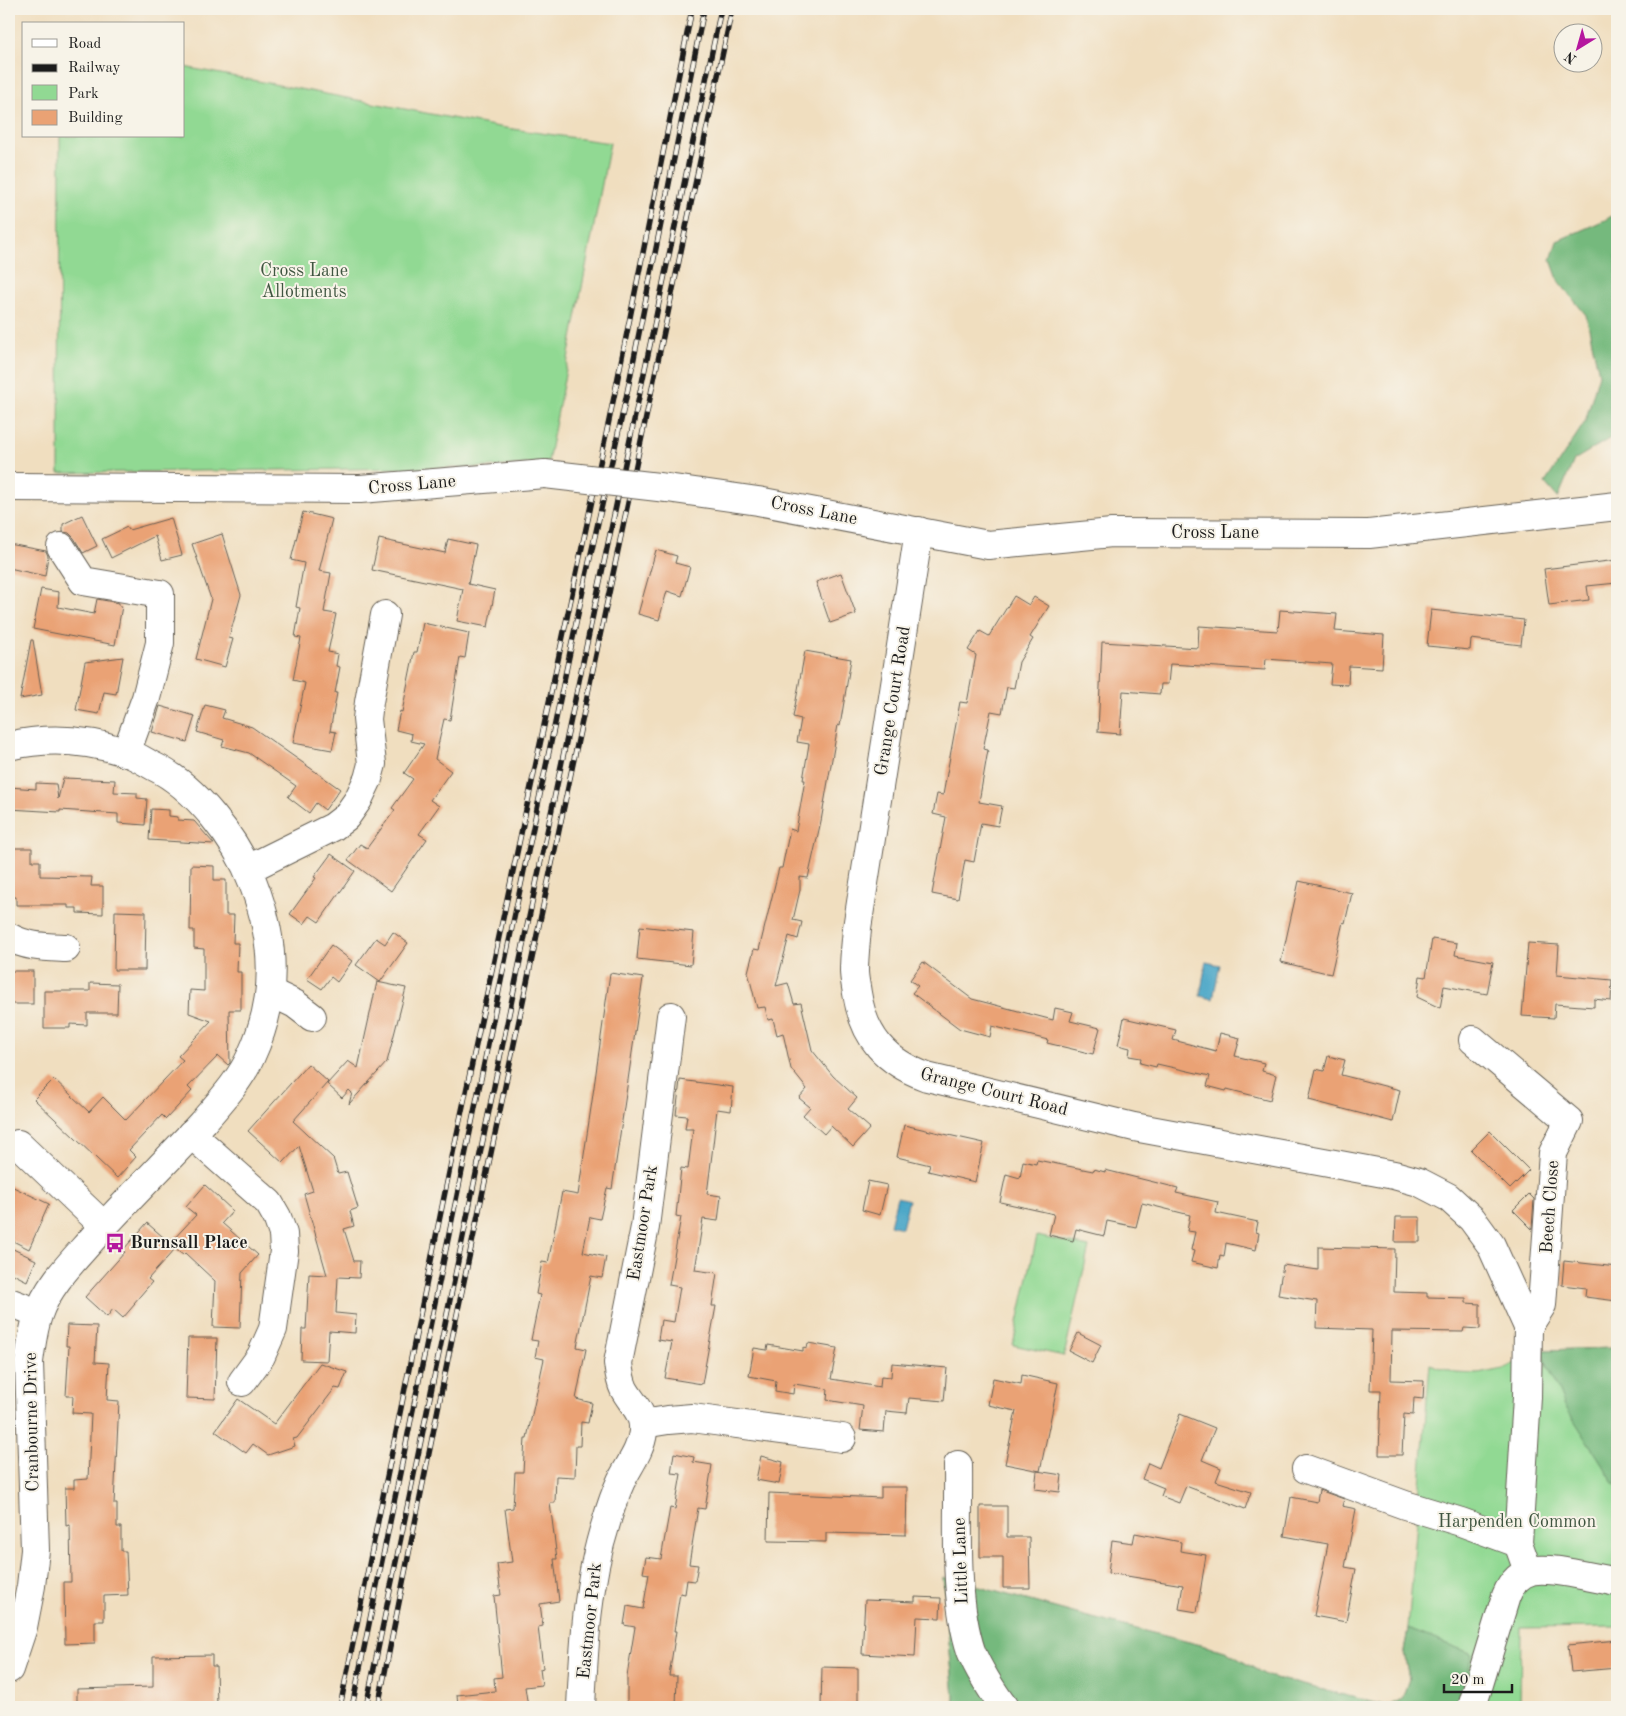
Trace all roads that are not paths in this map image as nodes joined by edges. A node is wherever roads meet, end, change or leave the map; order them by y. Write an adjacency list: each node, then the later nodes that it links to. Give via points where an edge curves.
1 (9, 486): 3 (street, Cross Lane, bridge, via 360,489 545,474 758,501)
2 (1617, 506): 3 (street, Cross Lane, via 1369,534 1112,533 988,545)
3 (920, 531): 20 (street, Grange Court Road, via 857,928 854,972 858,1001 866,1027 877,1044 908,1070 927,1077 1134,1127 1419,1182 1448,1197 1472,1219 1490,1245)
4 (60, 547): 7 (street, via 83,581 160,594 160,643 146,698)
5 (384, 615): 8 (street, via 367,719 372,764 358,800 333,828)
6 (9, 746): 7 (street, Cranbourne Drive, via 60,741 87,743)
7 (126, 753): 8 (street, Cranbourne Drive, via 156,767 183,786 222,829)
8 (248, 869): 11 (street, Cranbourne Drive, via 268,930)
9 (9, 937): 10 (street, via 18,943)
10 (66, 948)
11 (270, 992): 13 (street); 15 (street, Cranbourne Drive, via 251,1058 218,1104)
12 (671, 1016): 22 (street, Eastmoor Park, via 645,1227 618,1363 619,1376 640,1411)
13 (312, 1017)
14 (1473, 1040): 20 (street, Beech Close, via 1569,1121 1553,1153 1542,1304)
15 (191, 1134): 17 (street, Cranbourne Drive); 21 (street, via 269,1203 283,1234 284,1251 273,1329 261,1356)
16 (18, 1144): 17 (street)
17 (104, 1226): 19 (street, Cranbourne Drive, via 50,1290)
18 (9, 1302): 19 (street)
19 (38, 1313): 29 (street, Cranbourne Drive, via 29,1362 35,1550 23,1627)
20 (1528, 1327): 26 (street)
21 (242, 1382)
22 (643, 1424): 23 (street, via 692,1418); 30 (street, Eastmoor Park, via 640,1446 621,1481 595,1559)
23 (842, 1438)
24 (958, 1465): 31 (street, Little Lane, via 960,1598 972,1652)
25 (1306, 1469): 26 (street)
26 (1518, 1544): 27 (street)
27 (1528, 1571): 28 (street, via 1550,1570); 32 (street, via 1519,1576 1506,1596)
28 (1617, 1582)
29 (9, 1669)
30 (582, 1707)
31 (1004, 1707)
32 (1472, 1707)

